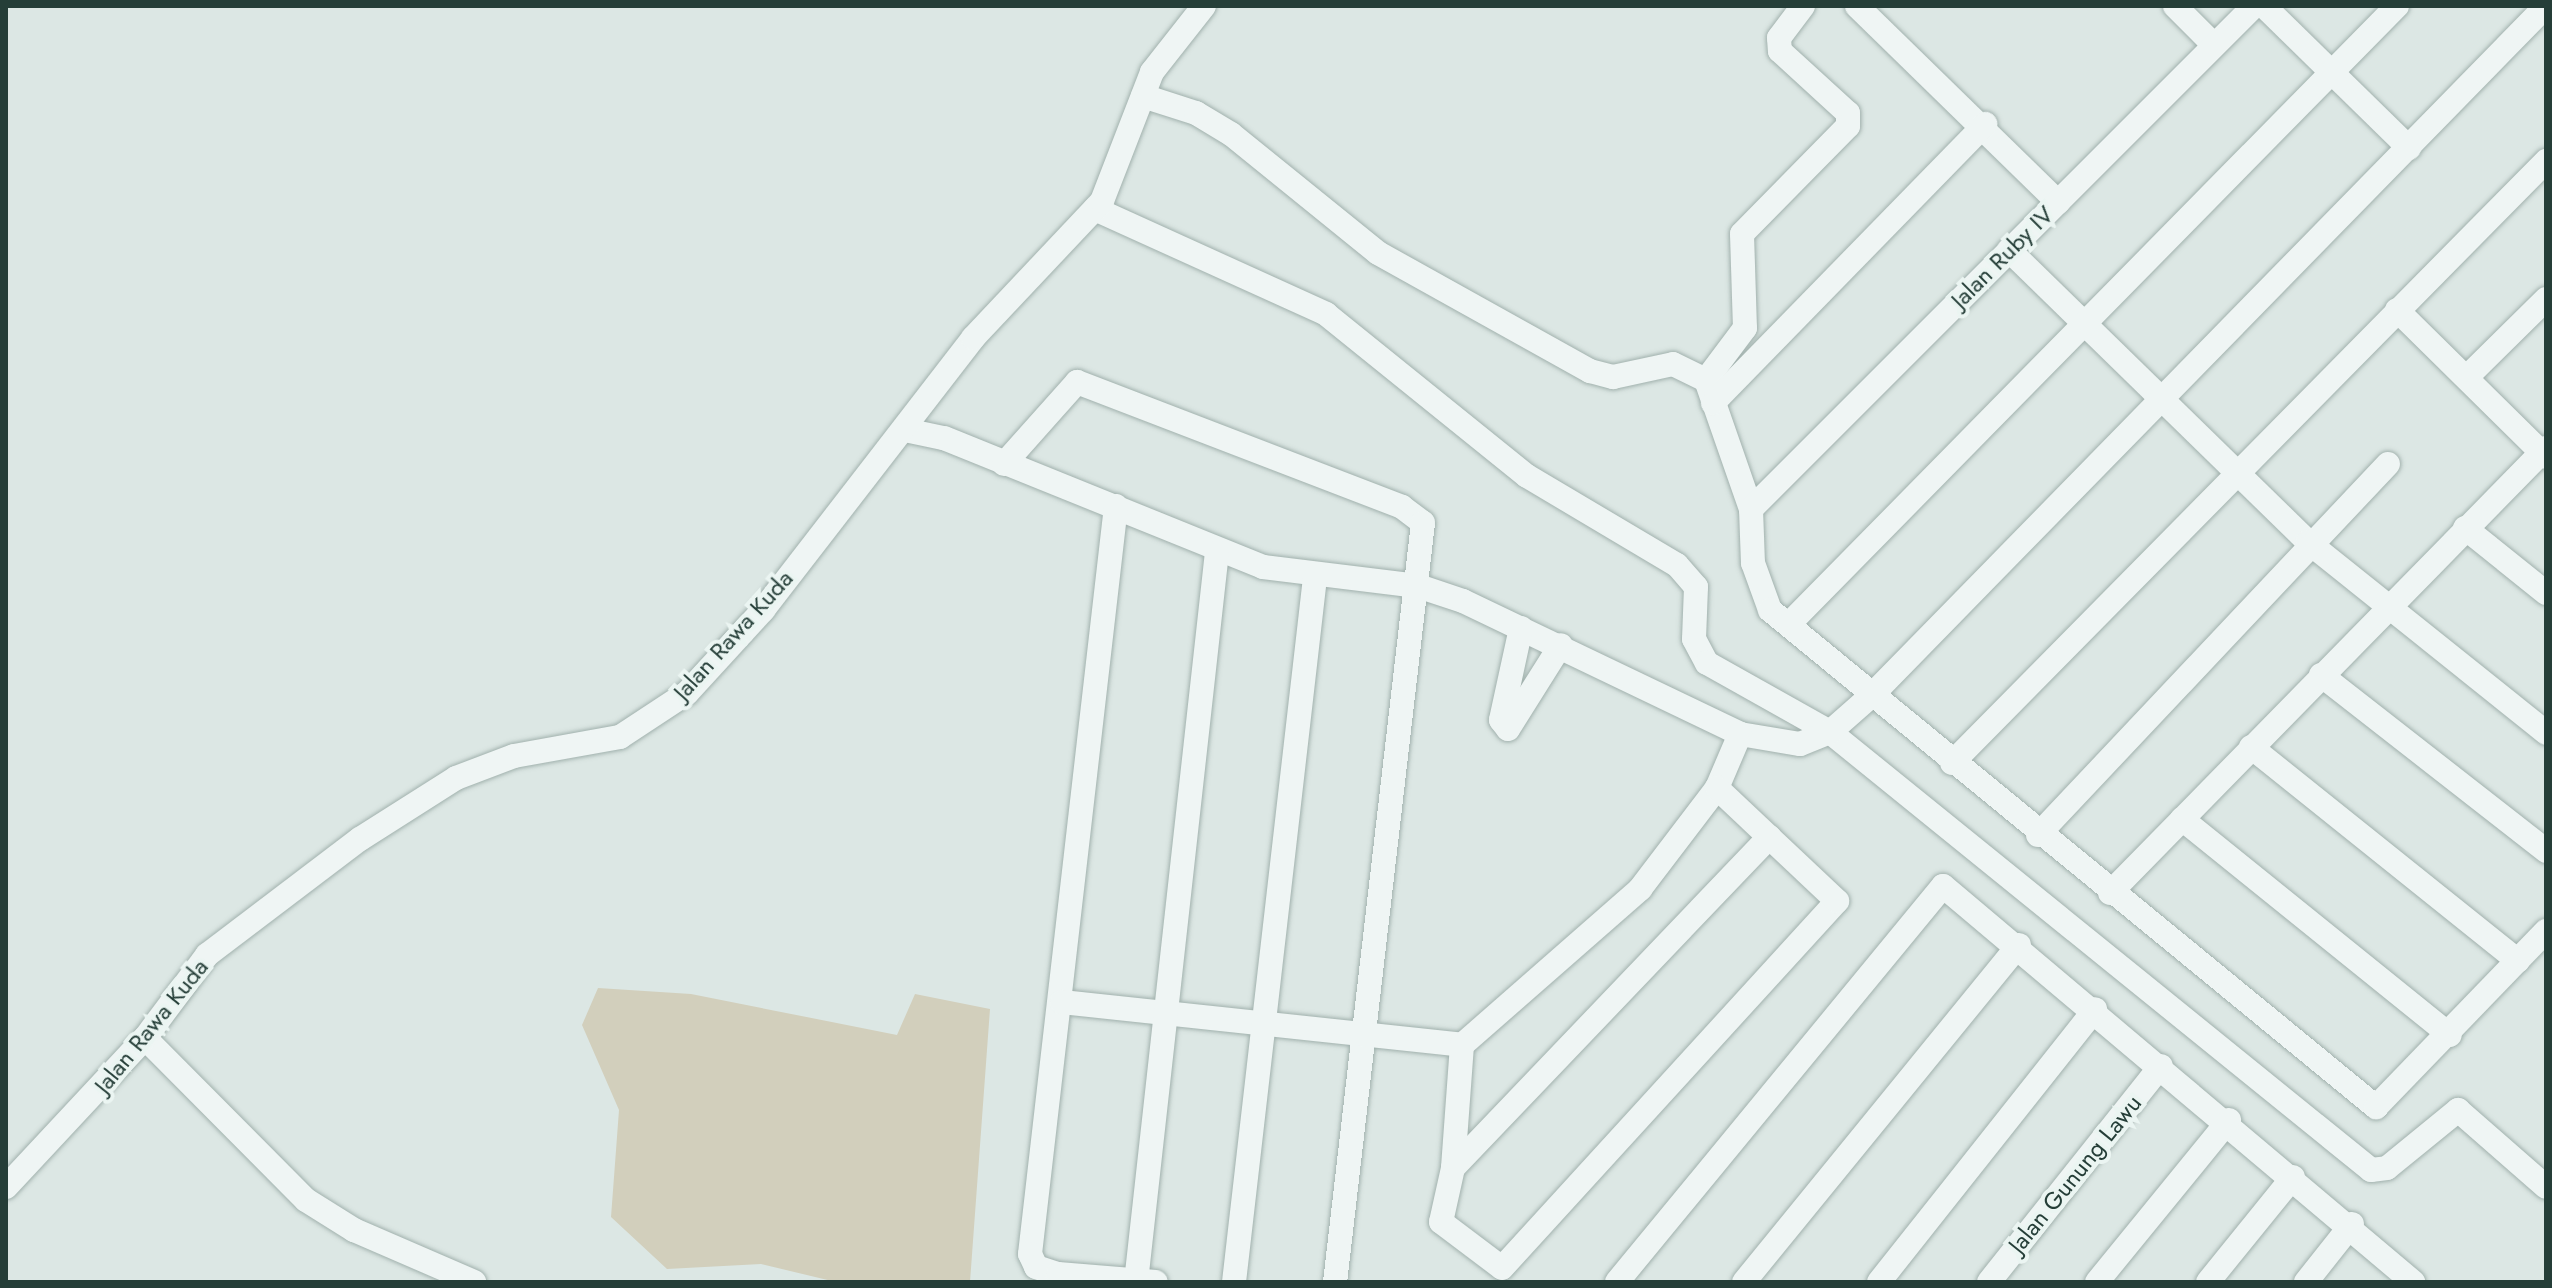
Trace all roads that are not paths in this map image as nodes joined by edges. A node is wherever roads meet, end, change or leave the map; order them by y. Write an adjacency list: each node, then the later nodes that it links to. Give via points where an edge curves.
1 (1204, 6): 11 (street, Jalan Rawa Kuda, via 1152,72)
2 (1803, 6): 22 (street, via 1779,38 1780,51 1849,119 1742,234 1745,328)
3 (1857, 6): 12 (street)
4 (2175, 6): 9 (street)
5 (2254, 6): 9 (street, Jalan Ruby IV)
6 (2264, 6): 10 (street)
7 (2397, 6): 10 (street)
8 (2546, 6): 13 (street)
9 (2213, 44): 15 (street, Jalan Ruby IV)
10 (2331, 72): 13 (street); 20 (street)
11 (1143, 96): 16 (street, Jalan Rawa Kuda); 22 (street, via 1231,134 1378,253 1590,371 1613,377 1673,364)
12 (1985, 124): 15 (street); 22 (street)
13 (2409, 148): 23 (street)
14 (2546, 161): 19 (street)
15 (2058, 202): 17 (street, Jalan Ruby IV)
16 (1095, 209): 24 (street, Jalan Rawa Kuda, via 973,338); 43 (street, via 1326,314 1527,476 1677,565 1696,587 1697,653)
17 (2009, 250): 20 (street); 30 (street, Jalan Ruby IV)
18 (2546, 299): 21 (street)
19 (2397, 310): 21 (street); 28 (street)
20 (2082, 322): 23 (street); 38 (street)
21 (2467, 377): 25 (street)
22 (1710, 392): 30 (street)
23 (2162, 400): 28 (street); 42 (street)
24 (905, 430): 26 (street); 63 (street, Jalan Rawa Kuda, via 687,693 620,737 514,756 456,778 360,839 207,955)
25 (2544, 453): 31 (street)
26 (1004, 464): 29 (street); 35 (street, via 1067,385 1088,384 1412,512 1423,523)
27 (2388, 464): 32 (street)
28 (2238, 470): 32 (street); 47 (street)
29 (1116, 506): 33 (street); 57 (street)
30 (1751, 509): 38 (street, via 1760,595)
31 (2465, 528): 36 (street); 37 (street)
32 (2308, 542): 37 (street); 50 (street)
33 (1217, 552): 34 (street); 59 (street)
34 (1315, 578): 35 (street); 60 (street)
35 (1418, 586): 39 (street); 62 (street)
36 (2546, 593)
37 (2387, 607): 41 (street); 44 (street)
38 (1789, 624): 42 (street)
39 (1521, 628): 40 (street); 40 (street, via 1501,720 1508,729)
40 (1561, 645): 45 (street)
41 (2321, 675): 46 (street); 52 (street)
42 (1872, 695): 43 (street); 47 (street)
43 (1830, 732): 45 (street, via 1788,745); 70 (street, via 2371,1170 2387,1168 2458,1110)
44 (2546, 733)
45 (1740, 734): 48 (street)
46 (2251, 747): 49 (street); 56 (street)
47 (1952, 763): 50 (street)
48 (1717, 788): 51 (street); 64 (street, via 1622,910)
49 (2182, 819): 53 (street); 61 (street)
50 (2038, 835): 53 (street)
51 (1769, 837): 67 (street); 67 (street, via 1835,896 1835,906 1502,1268 1441,1222)
52 (2546, 851)
53 (2110, 893): 61 (street, via 2376,1107)
54 (2546, 931): 56 (street)
55 (2019, 945): 58 (street); 76 (street, via 1950,889 1937,889); 77 (street)
56 (2518, 961): 61 (street)
57 (1062, 1002): 59 (street); 73 (street, via 1030,1254 1036,1267 1058,1274)
58 (2095, 1009): 65 (street); 78 (street)
59 (1165, 1016): 60 (street); 73 (street)
60 (1264, 1023): 62 (street); 74 (street)
61 (2450, 1035)
62 (1365, 1036): 64 (street); 75 (street)
63 (145, 1038): 69 (street, Jalan Rawa Kuda); 72 (street, via 306,1200 354,1230)
64 (1462, 1045): 67 (street)
65 (2161, 1066): 66 (street); 79 (street, Jalan Gunung Lawu)
66 (2229, 1120): 68 (street); 80 (street)
67 (1453, 1168)
68 (2293, 1177): 71 (street); 81 (street)
69 (6, 1187)
70 (2546, 1187)
71 (2352, 1224): 82 (street); 83 (street)
72 (474, 1282)
73 (1142, 1282)
74 (1234, 1282)
75 (1335, 1282)
76 (1617, 1282)
77 (1744, 1282)
78 (1879, 1282)
79 (1989, 1282)
80 (2097, 1282)
81 (2208, 1282)
82 (2306, 1282)
83 (2413, 1282)

